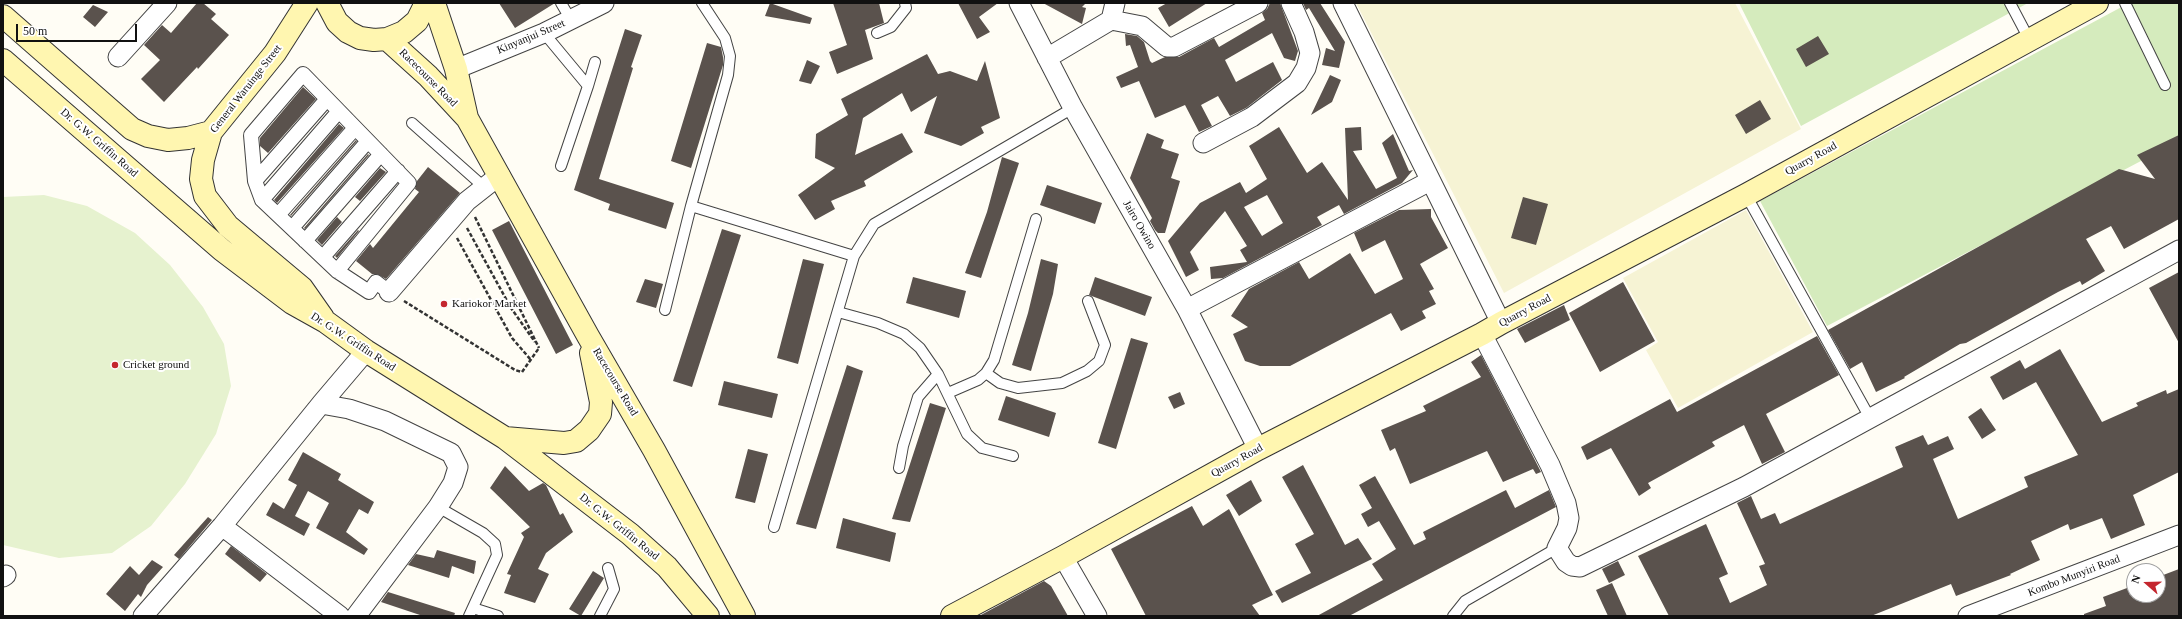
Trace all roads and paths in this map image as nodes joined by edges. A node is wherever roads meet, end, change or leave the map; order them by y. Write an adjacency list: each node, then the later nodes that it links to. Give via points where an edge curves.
1 (167, 3): 24 (street)
2 (307, 3): 37 (main road, General Waruinge Street, via 274,53)
3 (327, 3): 22 (main road, via 337,22 348,32 360,38)
4 (426, 3): 22 (main road, via 417,21 404,32)
5 (434, 3): 28 (main road)
6 (561, 3): 19 (lane)
7 (604, 3): 19 (street, Kinyanjui Street)
8 (702, 3): 52 (lane, via 725,38 730,56 728,75)
9 (904, 3): 21 (lane, via 906,8 891,27)
10 (1018, 3): 25 (street, Jairo Owino)
11 (1258, 3): 17 (street, via 1174,47 1166,47 1142,26)
12 (1290, 3): 39 (street, via 1304,32 1310,53 1306,68 1297,83 1252,117)
13 (1343, 3): 47 (street)
14 (2010, 3): 23 (lane)
15 (2097, 3): 23 (main road, Quarry Road)
16 (2125, 3): 29 (lane)
17 (1113, 11): 25 (street)
18 (3, 16): 37 (main road, via 132,129 148,136 168,140)
19 (571, 20): 20 (street, Kinyanjui Street)
20 (544, 33): 28 (street, Kinyanjui Street); 30 (lane)
21 (877, 33)
22 (388, 39): 34 (main road, Racecourse Road, via 428,76)
23 (2029, 39): 49 (main road, Quarry Road)
24 (118, 57)
25 (1047, 58): 32 (street, Jairo Owino)
26 (595, 62): 30 (lane)
27 (4, 63): 69 (main road, Dr. G.W. Griffin Road, via 222,250 292,303)
28 (456, 69): 34 (main road)
29 (2165, 85)
30 (588, 86): 42 (lane)
31 (327, 99): 33 (street); 45 (street); 45 (street, via 303,74 251,135)
32 (1073, 108): 61 (lane, via 874,224); 66 (street, Jairo Owino)
33 (339, 111): 36 (street); 41 (street)
34 (467, 118): 46 (main road, Racecourse Road, via 484,149)
35 (412, 123): 46 (lane)
36 (355, 128): 38 (street); 43 (street)
37 (211, 132): 69 (main road, General Waruinge Street, via 201,179 205,196 228,226 302,288)
38 (368, 141): 40 (street); 48 (street)
39 (1203, 143)
40 (381, 154): 44 (street); 50 (street)
41 (300, 157): 43 (street); 51 (street)
42 (561, 166)
43 (316, 172): 48 (street); 54 (street)
44 (398, 172): 55 (street); 58 (street, via 409,183)
45 (255, 181): 51 (street)
46 (492, 181): 53 (street); 72 (main road, Racecourse Road)
47 (1430, 181): 66 (street); 70 (street)
48 (330, 185): 50 (street); 57 (street)
49 (1746, 195): 70 (main road, Quarry Road); 80 (lane)
50 (343, 197): 55 (street); 59 (street)
51 (262, 200): 54 (street)
52 (691, 206): 61 (lane); 67 (lane)
53 (458, 212): 64 (street); 73 (path, via 511,308); 73 (path, via 504,273); 75 (path, via 512,338)
54 (278, 215): 57 (street)
55 (357, 218): 58 (street); 62 (street)
56 (1036, 219): 76 (lane, via 994,360)
57 (292, 228): 59 (street)
58 (368, 234): 63 (street)
59 (305, 241): 62 (street)
60 (2179, 250): 80 (street)
61 (854, 256): 68 (lane)
62 (322, 257): 63 (street)
63 (337, 271): 64 (street, via 369,292 376,282)
64 (391, 290): 75 (path, via 514,370 522,372)
65 (1088, 301): 76 (lane, via 1105,345 1099,361 1087,371 1062,383 1018,388 1000,383)
66 (1187, 309): 82 (street, Jairo Owino)
67 (665, 310)
68 (838, 312): 77 (lane, via 878,323 904,334 920,348); 87 (lane)
69 (326, 322): 74 (main road, Dr. G.W. Griffin Road)
70 (1501, 323): 71 (main road, Quarry Road)
71 (1482, 334): 82 (main road, Quarry Road); 89 (street, via 1550,465 1566,503 1567,528)
72 (588, 336): 81 (main road, via 601,402 600,414 589,430 576,441 564,443); 99 (main road, Racecourse Road, via 654,450)
73 (539, 348): 75 (path)
74 (366, 351): 79 (street); 81 (main road, Dr. G.W. Griffin Road)
75 (531, 360)
76 (986, 373): 78 (lane, via 978,380)
77 (938, 374): 78 (lane); 84 (lane, via 918,397)
78 (948, 393): 83 (lane, via 967,434 982,448)
79 (321, 404): 85 (street, via 349,409 385,421 451,453 458,467 453,483); 86 (street)
80 (1870, 418): 89 (street, via 1744,487 1588,564 1572,566 1566,562)
81 (505, 438): 98 (main road, Dr. G.W. Griffin Road, via 630,534 667,567)
82 (1258, 449): 90 (main road, Quarry Road)
83 (1013, 456)
84 (899, 468)
85 (438, 507): 92 (lane, via 483,533 495,544 497,555); 95 (street)
86 (222, 526): 93 (street); 94 (street)
87 (774, 527)
88 (2179, 535): 103 (street, Kombo Munyiri Road)
89 (1557, 548): 102 (lane, via 1465,601)
90 (1063, 557): 100 (main road, Quarry Road); 101 (street)
91 (608, 568): 97 (lane, via 614,589)
92 (471, 612): 96 (lane)
93 (143, 616)
94 (340, 616)
95 (356, 616)
96 (498, 616)
97 (600, 616)
98 (708, 616)
99 (744, 616)
100 (952, 616)
101 (1096, 616)
102 (1453, 616)
103 (1968, 616)

